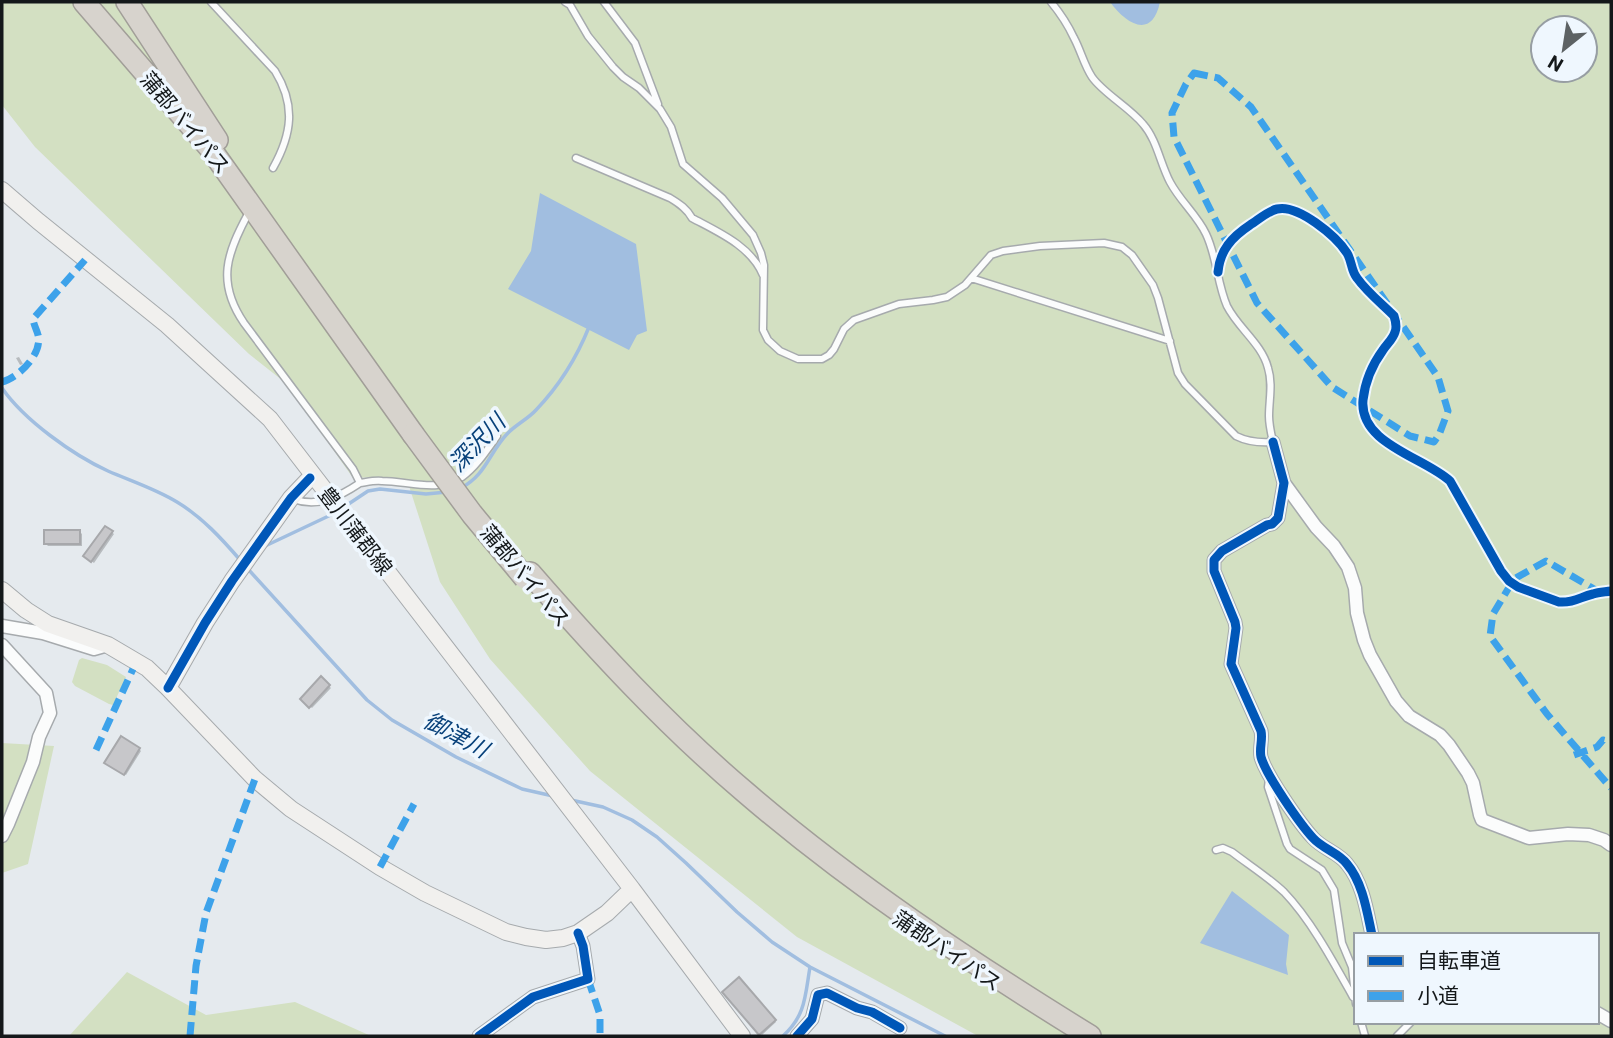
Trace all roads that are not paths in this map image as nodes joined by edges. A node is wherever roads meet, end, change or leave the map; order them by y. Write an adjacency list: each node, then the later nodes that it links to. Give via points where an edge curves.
1 (74, 2): 9 (highway)
2 (84, 2): 9 (highway, 蒲郡バイパス)
3 (97, 2): 11 (highway, 蒲郡バイパス)
4 (127, 2): 11 (highway)
5 (211, 2): 13 (lane, via 283,83 289,128)
6 (565, 2): 10 (lane, via 613,67)
7 (604, 2): 10 (lane, via 638,49)
8 (1051, 2): 21 (lane, via 1096,82 1143,124 1171,184 1206,234 1224,299 1269,370)
9 (135, 64): 19 (highway, 蒲郡バイパス, via 210,148)
10 (660, 109): 16 (lane, via 683,164 722,198 753,235)
11 (224, 150): 19 (highway, 蒲郡バイパス)
12 (576, 158): 16 (lane, via 670,198 692,218 734,242)
13 (273, 168)
14 (2, 190): 36 (main road, 豊川蒲郡線, via 167,325 270,419)
15 (248, 214): 24 (lane, via 228,265 233,304)
16 (765, 278): 17 (lane, via 764,330 768,340 788,355 812,360 828,355 854,320 899,304 947,296)
17 (971, 278): 18 (lane); 18 (lane, via 991,255 1003,251 1086,243 1122,247 1153,285)
18 (1170, 341): 21 (lane, via 1181,380 1223,424 1241,439)
19 (417, 433): 26 (highway, 蒲郡バイパス)
20 (497, 436): 24 (lane, via 476,463 451,482)
21 (1273, 442): 23 (street)
22 (310, 478): 25 (main road)
23 (1284, 483): 32 (street, via 1279,518 1216,555 1213,565 1235,622 1231,664 1261,731 1260,752); 34 (street, via 1348,567 1364,640 1396,701 1449,745 1473,783 1482,820 1529,838 1589,835)
24 (360, 484): 25 (lane, via 328,500)
25 (291, 498): 31 (main road, via 205,623)
26 (528, 576): 46 (highway, 蒲郡バイパス, via 590,653 678,742 769,824 972,970); 47 (highway, 蒲郡バイパス, via 745,792 923,929)
27 (2, 590): 30 (main road, via 48,624)
28 (2, 626): 30 (street, via 94,649)
29 (2, 645): 33 (street, via 46,693 50,713)
30 (108, 645): 31 (main road, via 147,668)
31 (169, 688): 37 (main road, via 274,796 391,873 506,932 546,940)
32 (1269, 774): 38 (street, via 1314,840 1349,867); 39 (lane, via 1268,787 1287,844 1322,870 1334,890)
33 (2, 836)
34 (1611, 845)
35 (1216, 850): 40 (lane, via 1232,852 1292,901)
36 (632, 889): 37 (main road); 44 (main road, 豊川蒲郡線)
37 (578, 933): 43 (street, via 588,979 533,997)
38 (1372, 933)
39 (1354, 990)
40 (1354, 1000)
41 (1409, 1024): 48 (lane)
42 (900, 1028): 45 (street, via 827,993 818,995 811,1019)
43 (479, 1036)
44 (742, 1036)
45 (796, 1036)
46 (1079, 1036)
47 (1090, 1036)
48 (1396, 1036)

